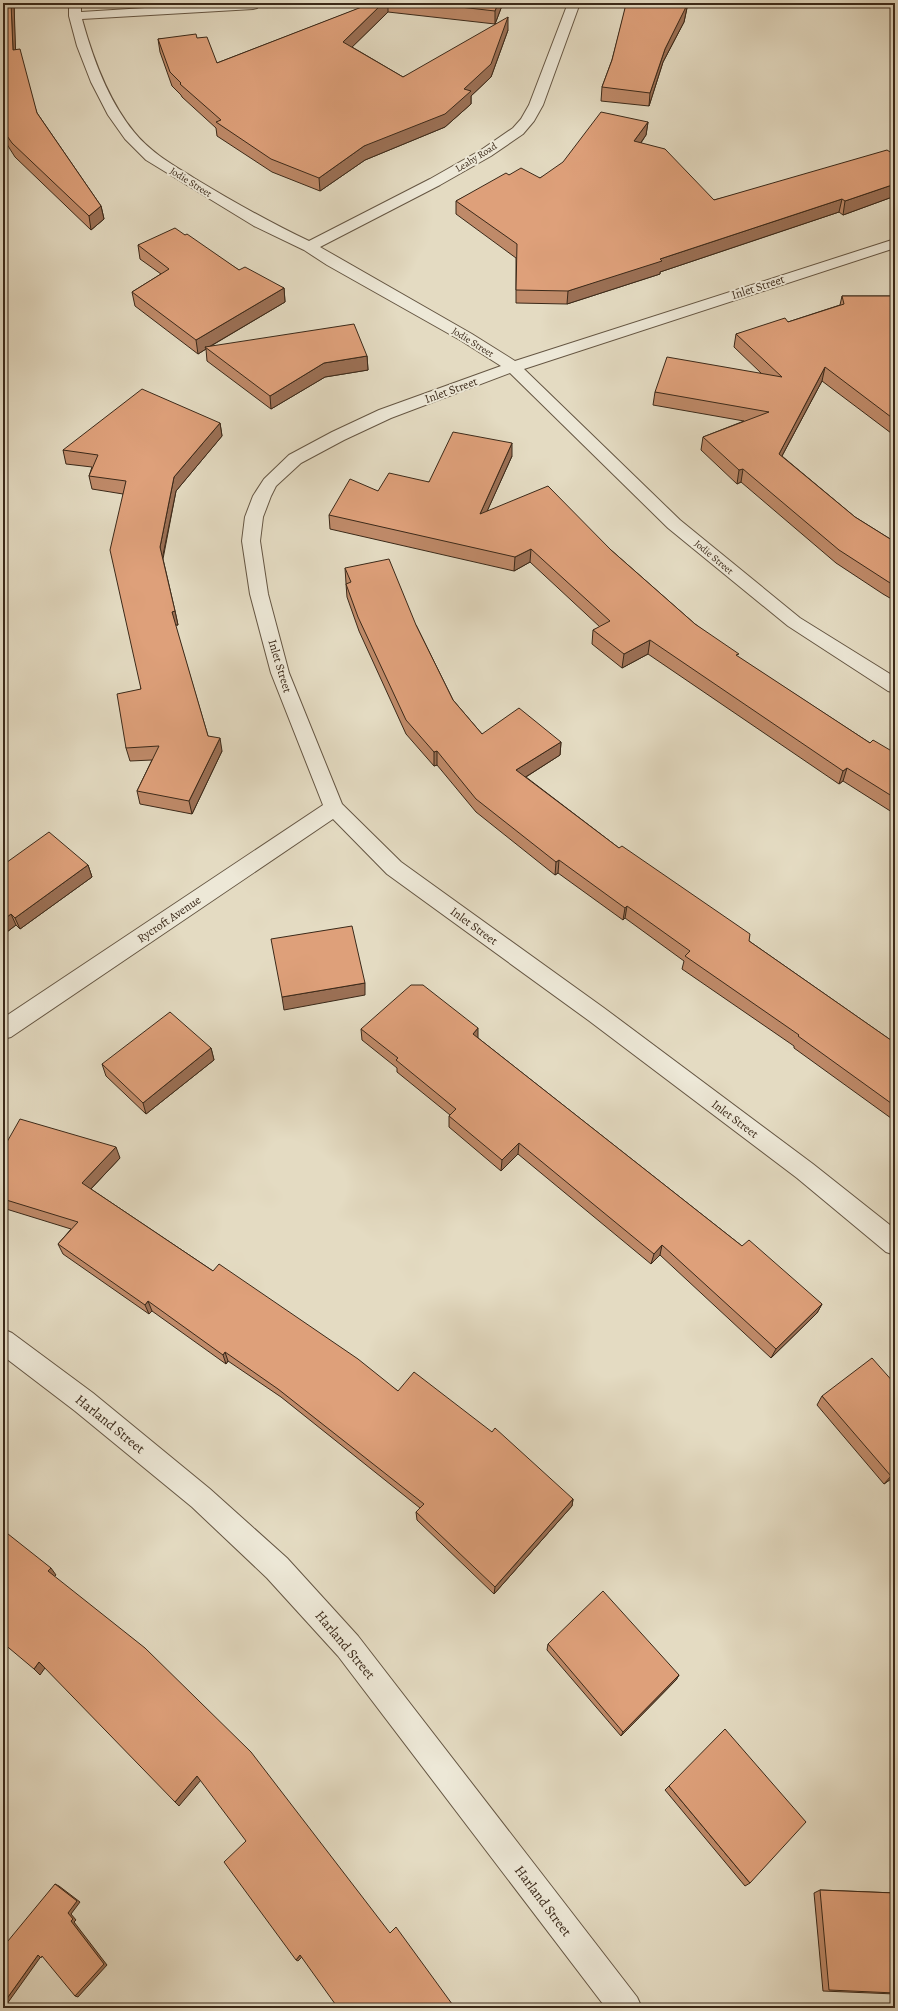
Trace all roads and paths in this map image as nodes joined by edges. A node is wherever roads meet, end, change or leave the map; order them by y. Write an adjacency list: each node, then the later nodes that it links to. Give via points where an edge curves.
1 (574, 3): 5 (street, Leahy Road, via 536,105 527,121 518,130 434,182)
2 (253, 5): 3 (street)
3 (75, 10): 5 (street, Jodie Street, via 86,53 98,82 113,112 130,136 151,157 234,208)
4 (894, 245): 6 (street, Inlet Street)
5 (309, 248): 6 (street, Jodie Street)
6 (514, 367): 7 (street, Jodie Street, via 674,524 794,622); 8 (street, Inlet Street, via 385,414 338,436 295,459 270,483 262,496 254,517 251,541 259,594 280,673)
7 (895, 686)
8 (334, 808): 9 (street, Rycroft Avenue); 10 (street, Inlet Street, via 394,868 596,1014 805,1171)
9 (3, 1030)
10 (895, 1244)
11 (3, 1341): 12 (street, Harland Street, via 84,1402 201,1498 277,1568 348,1646)
12 (626, 2008)

